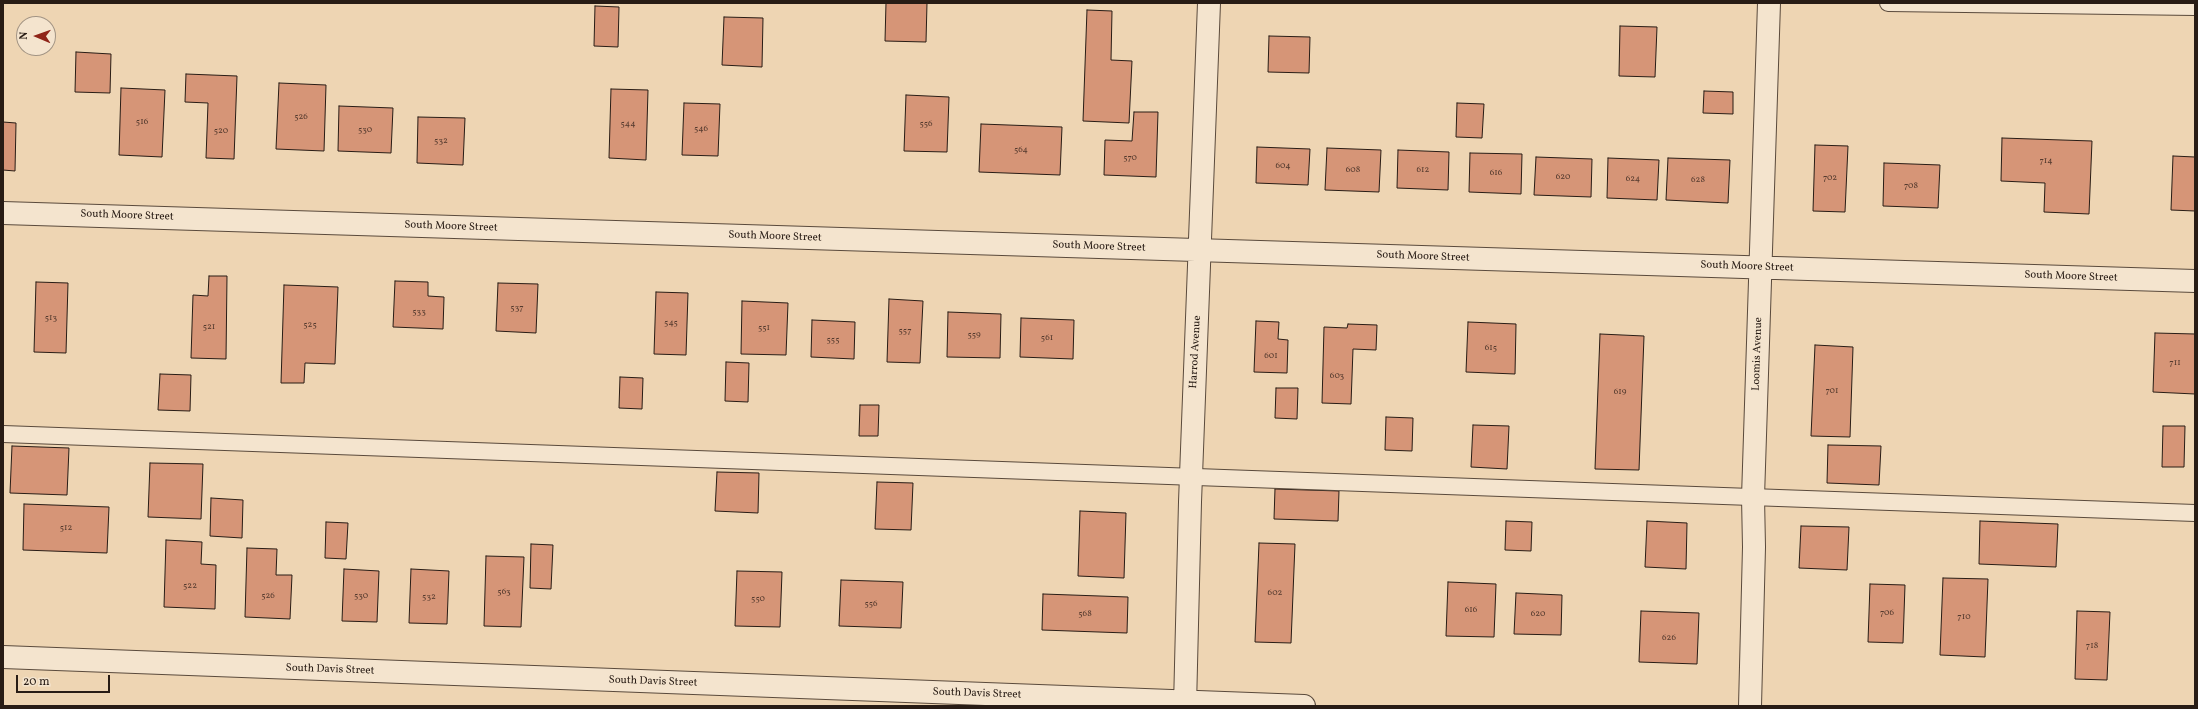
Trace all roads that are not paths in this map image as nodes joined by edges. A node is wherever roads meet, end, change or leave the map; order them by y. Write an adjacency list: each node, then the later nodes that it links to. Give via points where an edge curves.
1 (1209, 3): 6 (street, Harrod Avenue)
2 (1769, 3): 7 (street, Loomis Avenue)
3 (1888, 3): 4 (lane)
4 (2195, 7)
5 (3, 212): 6 (street, South Moore Street)
6 (1200, 250): 7 (street, South Moore Street); 10 (street, Harrod Avenue)
7 (1761, 268): 8 (street, South Moore Street); 11 (street, Loomis Avenue)
8 (2195, 281)
9 (3, 434): 10 (lane)
10 (1190, 477): 11 (lane); 14 (street, Harrod Avenue)
11 (1753, 497): 12 (lane); 16 (street, Loomis Avenue)
12 (2195, 513)
13 (3, 657): 14 (street, South Davis Street)
14 (1185, 704): 15 (street, South Davis Street)
15 (1304, 706)
16 (1750, 706)

